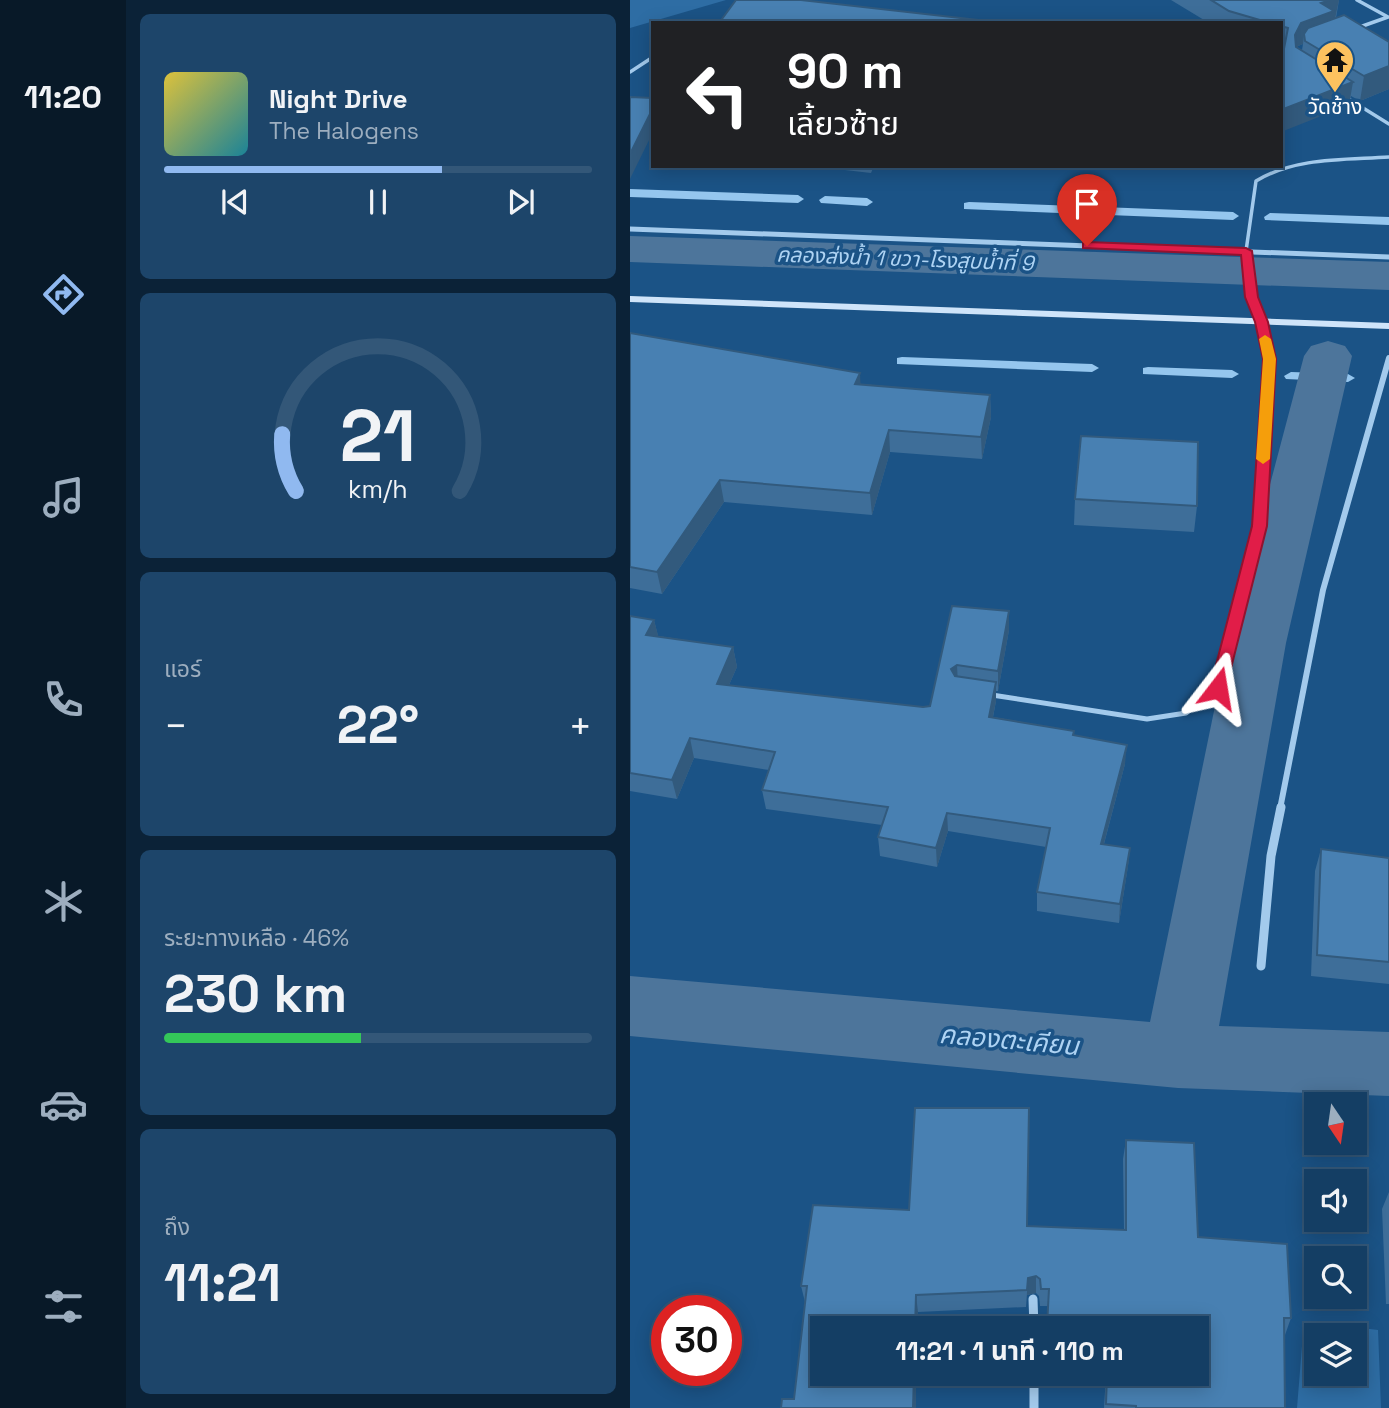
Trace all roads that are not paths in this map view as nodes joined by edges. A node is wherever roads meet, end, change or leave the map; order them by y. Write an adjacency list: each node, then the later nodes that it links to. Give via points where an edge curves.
1 (1357, 0): 2 (lane)
2 (1388, 18): 3 (lane)
3 (1351, 31)
4 (651, 58): 5 (lane)
5 (630, 72)
6 (1343, 96): 7 (lane)
7 (1389, 124)
8 (1389, 157): 9 (lane)
9 (1283, 167)
10 (1279, 168): 12 (lane, via 1256,181)
11 (630, 229): 12 (street)
12 (1246, 251): 13 (street); 15 (street, via 1252,297)
13 (1389, 257)
14 (630, 299): 15 (main road)
15 (1262, 322): 16 (main road); 18 (street, via 1269,359 1259,526)
16 (1389, 326)
17 (1389, 358): 20 (street, via 1323,590 1271,856)
18 (1218, 688): 19 (lane, via 1185,713 1147,719)
19 (984, 694)
20 (1261, 966)
21 (1033, 1299): 22 (street)
22 (1034, 1316)
23 (1034, 1386): 24 (street)
24 (1034, 1408)

